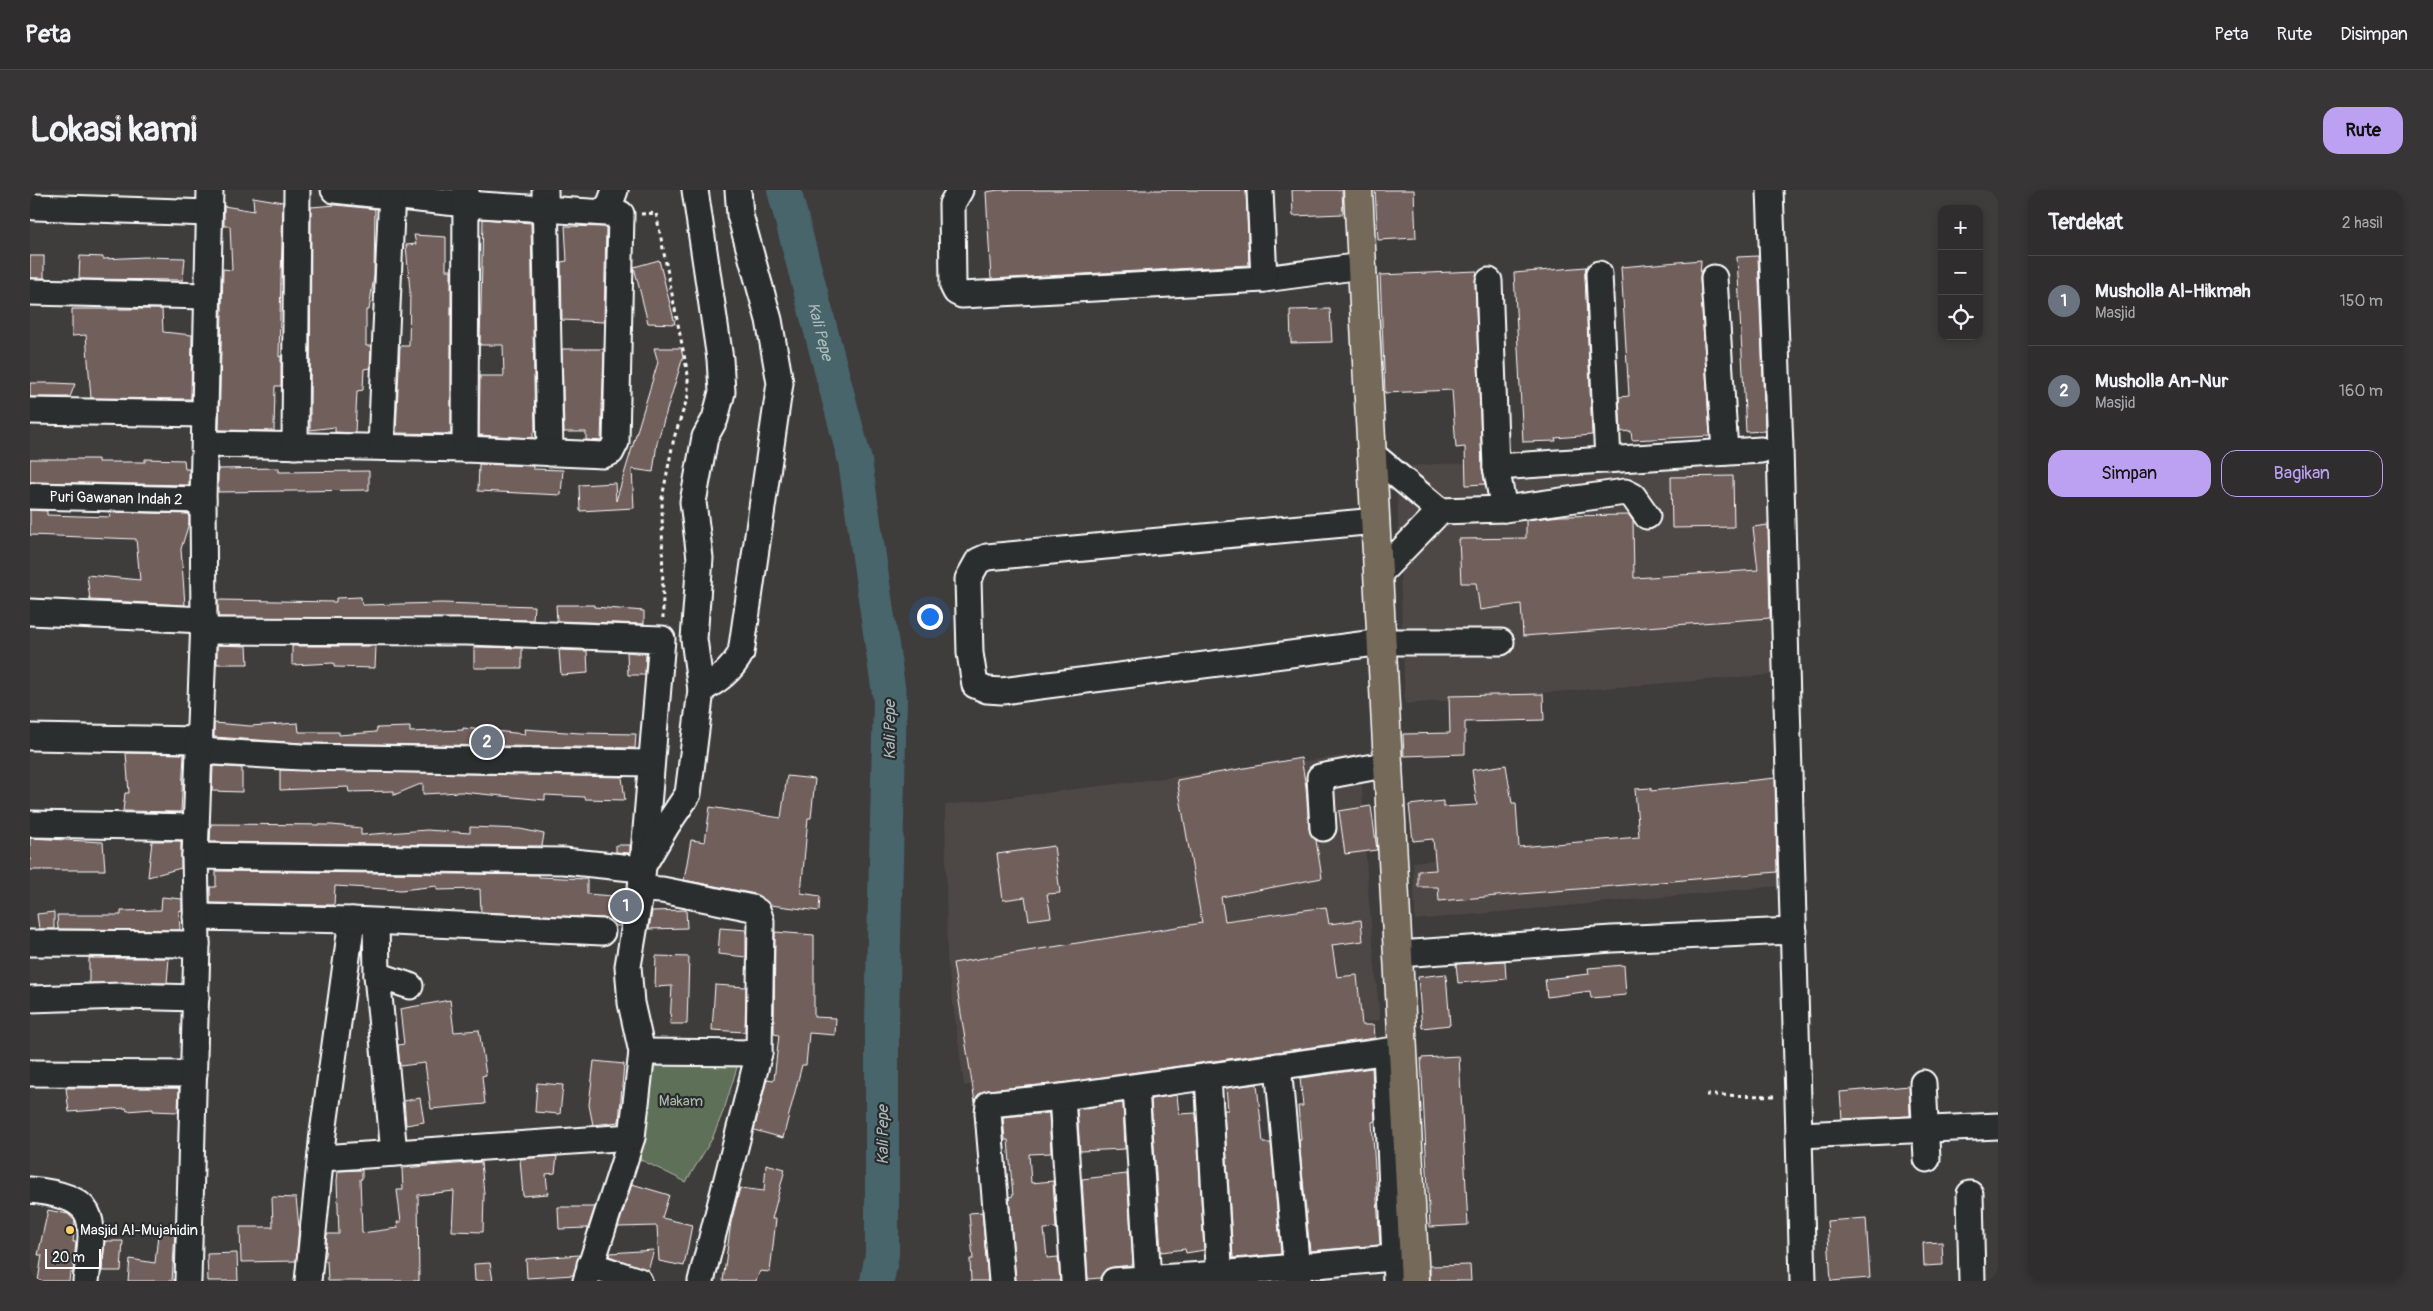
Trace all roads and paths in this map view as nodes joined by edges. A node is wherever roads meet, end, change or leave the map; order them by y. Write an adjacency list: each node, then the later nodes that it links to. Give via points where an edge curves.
1 (298, 190): 26 (street)
2 (334, 190): 10 (street)
3 (615, 190): 15 (street, via 610,204)
4 (695, 190): 47 (street, via 722,392 715,420 706,437 693,502 700,558 694,639)
5 (738, 190): 47 (street, via 740,215 769,320 780,382 741,653 734,667)
6 (960, 190): 19 (street, via 952,204 953,286 962,295)
7 (1260, 190): 19 (street)
8 (1358, 190): 16 (main road)
9 (1770, 190): 59 (street)
10 (392, 193): 11 (street); 27 (street)
11 (466, 197): 12 (street); 28 (street)
12 (545, 199): 15 (street); 31 (street)
13 (210, 201): 14 (street); 22 (street)
14 (35, 206)
15 (611, 213): 31 (street, via 616,442 611,452 603,455); 44 (path, via 656,213 688,375 688,396 674,438 662,498)
16 (1362, 266): 19 (street); 32 (main road)
17 (1599, 274): 33 (street)
18 (1714, 278): 30 (street)
19 (1264, 279)
20 (1489, 282): 34 (street)
21 (30, 292): 22 (street)
22 (207, 296): 24 (street)
23 (30, 411): 24 (street)
24 (205, 414): 25 (street)
25 (205, 444): 26 (street); 36 (street)
26 (295, 446): 27 (street)
27 (381, 447): 28 (street)
28 (465, 449): 31 (street)
29 (1761, 450): 30 (street)
30 (1725, 452): 33 (street)
31 (550, 453)
32 (1373, 455): 38 (street); 40 (main road)
33 (1608, 460): 34 (street)
34 (1496, 467): 37 (street)
35 (30, 496): 36 (street, Puri Gawanan Indah 2)
36 (203, 500): 43 (street)
37 (1504, 509): 38 (street); 39 (street, via 1625,492 1633,496)
38 (1440, 511): 41 (street)
39 (1647, 516)
40 (1376, 521): 41 (main road); 45 (street, via 987,556 978,561 968,579 970,653 975,685 1002,691)
41 (1379, 574): 45 (main road)
42 (30, 612): 43 (street)
43 (204, 625): 44 (street); 49 (street)
44 (662, 638): 50 (street)
45 (1383, 642): 46 (street); 51 (main road)
46 (1501, 642)
47 (701, 690): 56 (street, via 688,794 666,825)
48 (30, 737): 49 (street)
49 (200, 746): 50 (street, via 301,757); 53 (street)
50 (651, 763): 56 (street)
51 (1389, 764): 54 (street, via 1320,777); 63 (main road)
52 (30, 824): 53 (street)
53 (196, 827): 55 (street)
54 (1323, 828)
55 (194, 856): 56 (street, via 564,861); 57 (street)
56 (641, 879): 68 (street, via 628,966 631,1003); 69 (street, via 662,890 752,908 758,912)
57 (196, 917): 58 (street); 62 (street)
58 (364, 921): 60 (street); 64 (street); 84 (street)
59 (1794, 931): 63 (street, via 1612,939); 77 (street)
60 (602, 932)
61 (30, 943): 62 (street)
62 (197, 944): 67 (street)
63 (1398, 954): 88 (main road)
64 (377, 975): 65 (street); 83 (street)
65 (410, 986)
66 (30, 998): 67 (street)
67 (196, 998): 72 (street)
68 (642, 1052): 69 (street); 82 (street)
69 (759, 1053): 97 (street)
70 (1278, 1066): 73 (street); 88 (street, via 1390,1051); 90 (street)
71 (30, 1073): 72 (street)
72 (194, 1074): 94 (street)
73 (1208, 1076): 75 (street); 91 (street)
74 (1923, 1083): 80 (street)
75 (1136, 1087): 78 (street); 92 (street)
76 (1706, 1095): 77 (path)
77 (1798, 1096): 81 (street)
78 (1062, 1097): 98 (street, via 992,1103 988,1107); 99 (street)
79 (1998, 1126): 80 (street)
80 (1925, 1129): 81 (street); 85 (street)
81 (1799, 1135): 101 (street)
82 (632, 1137): 83 (street); 89 (street)
83 (394, 1153): 84 (street)
84 (322, 1158): 95 (street)
85 (1927, 1159)
86 (30, 1190): 93 (street, via 69,1196 83,1205 90,1217 92,1233)
87 (1970, 1194): 102 (street)
88 (1405, 1269): 90 (street)
89 (588, 1273): 96 (street)
90 (1297, 1274): 91 (street)
91 (1220, 1278): 92 (street)
92 (1148, 1280): 100 (street)
93 (86, 1281)
94 (188, 1281)
95 (308, 1281)
96 (639, 1281)
97 (701, 1281)
98 (1002, 1281)
99 (1074, 1281)
100 (1114, 1281)
101 (1803, 1281)
102 (1972, 1281)

